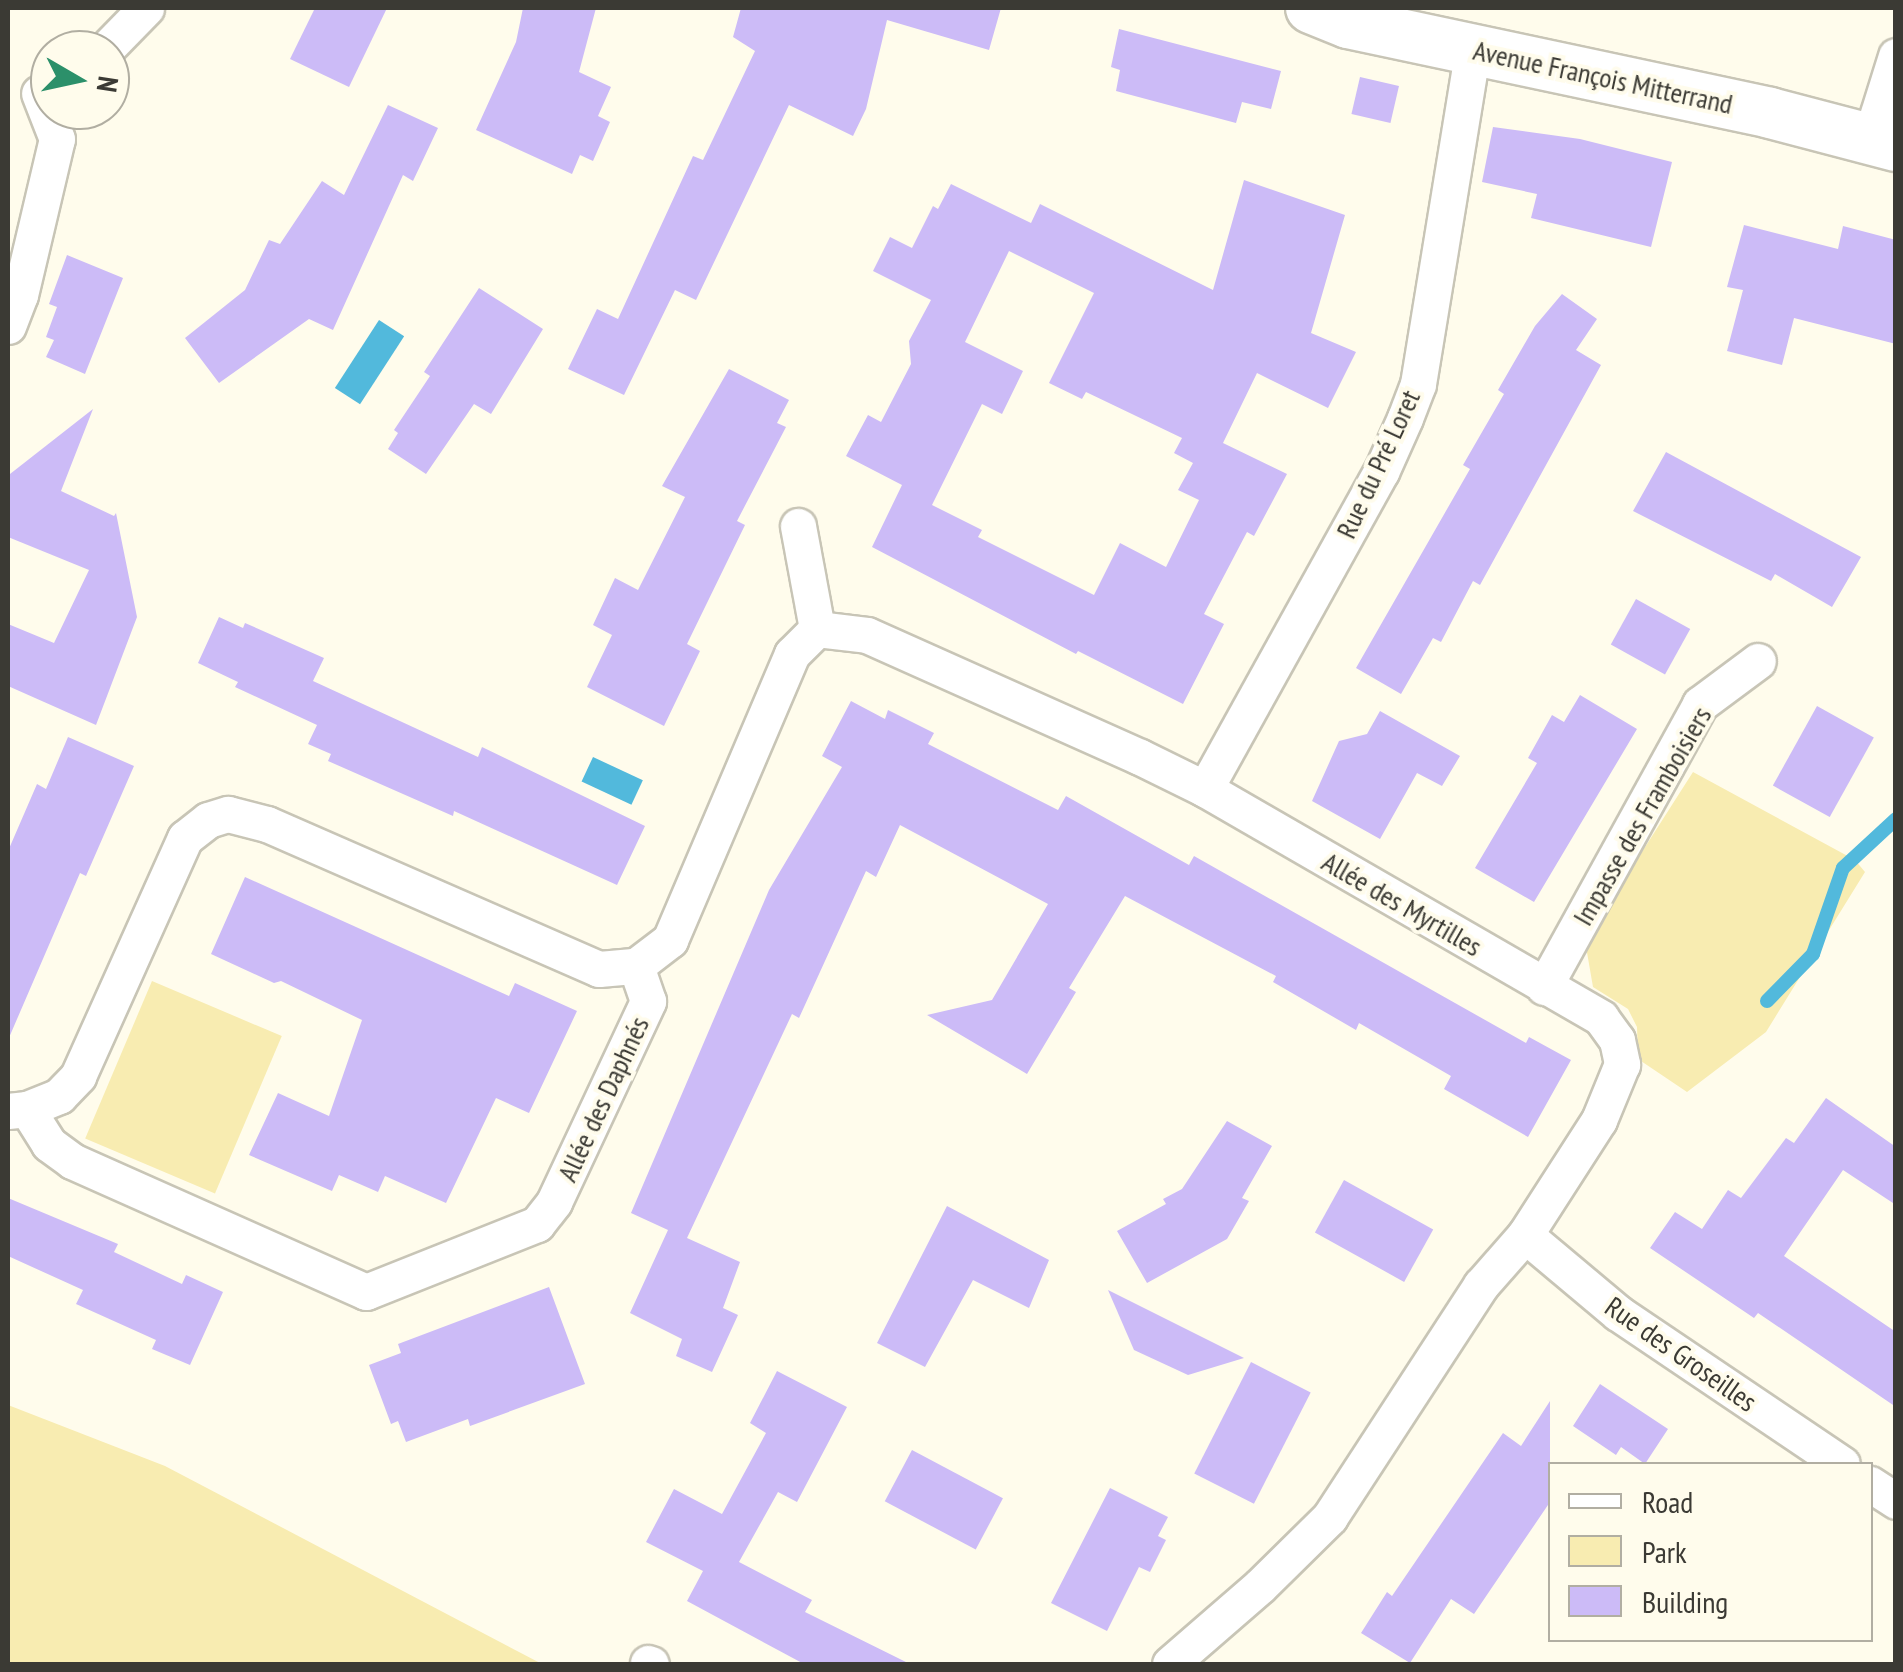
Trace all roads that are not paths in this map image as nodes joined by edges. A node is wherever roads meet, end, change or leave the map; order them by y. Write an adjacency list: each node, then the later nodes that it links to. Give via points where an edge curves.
1 (146, 8): 3 (street)
2 (1312, 8): 4 (main road, Avenue François Mitterrand)
3 (125, 30)
4 (1473, 49): 7 (main road, Avenue François Mitterrand); 12 (street, Rue du Pré Loret, via 1418,384 1381,472)
5 (1896, 56): 7 (street)
6 (53, 130): 8 (street, via 58,138)
7 (1882, 143)
8 (8, 326)
9 (798, 526): 10 (street)
10 (816, 630): 12 (street, Allée des Myrtilles, via 868,635); 13 (street, via 792,654 670,940)
11 (1758, 661): 14 (street, Impasse des Framboisiers, via 1700,704)
12 (1205, 789): 14 (street, Allée des Myrtilles)
13 (636, 966): 15 (street, Allée des Daphnés, via 599,969 267,824 228,814 185,838 78,1076 58,1096); 15 (street, Allée des Daphnés, via 648,1001 554,1202 537,1224 366,1292 72,1161)
14 (1544, 987): 16 (street, Allée des Myrtilles, via 1601,1018 1622,1064 1599,1120)
15 (18, 1110)
16 (1526, 1235): 17 (street, Rue des Groseilles, via 1618,1313); 20 (street, Allée des Myrtilles, via 1481,1284 1330,1517)
17 (1839, 1462)
18 (1873, 1486): 19 (street)
19 (1896, 1500)
20 (1170, 1664)

